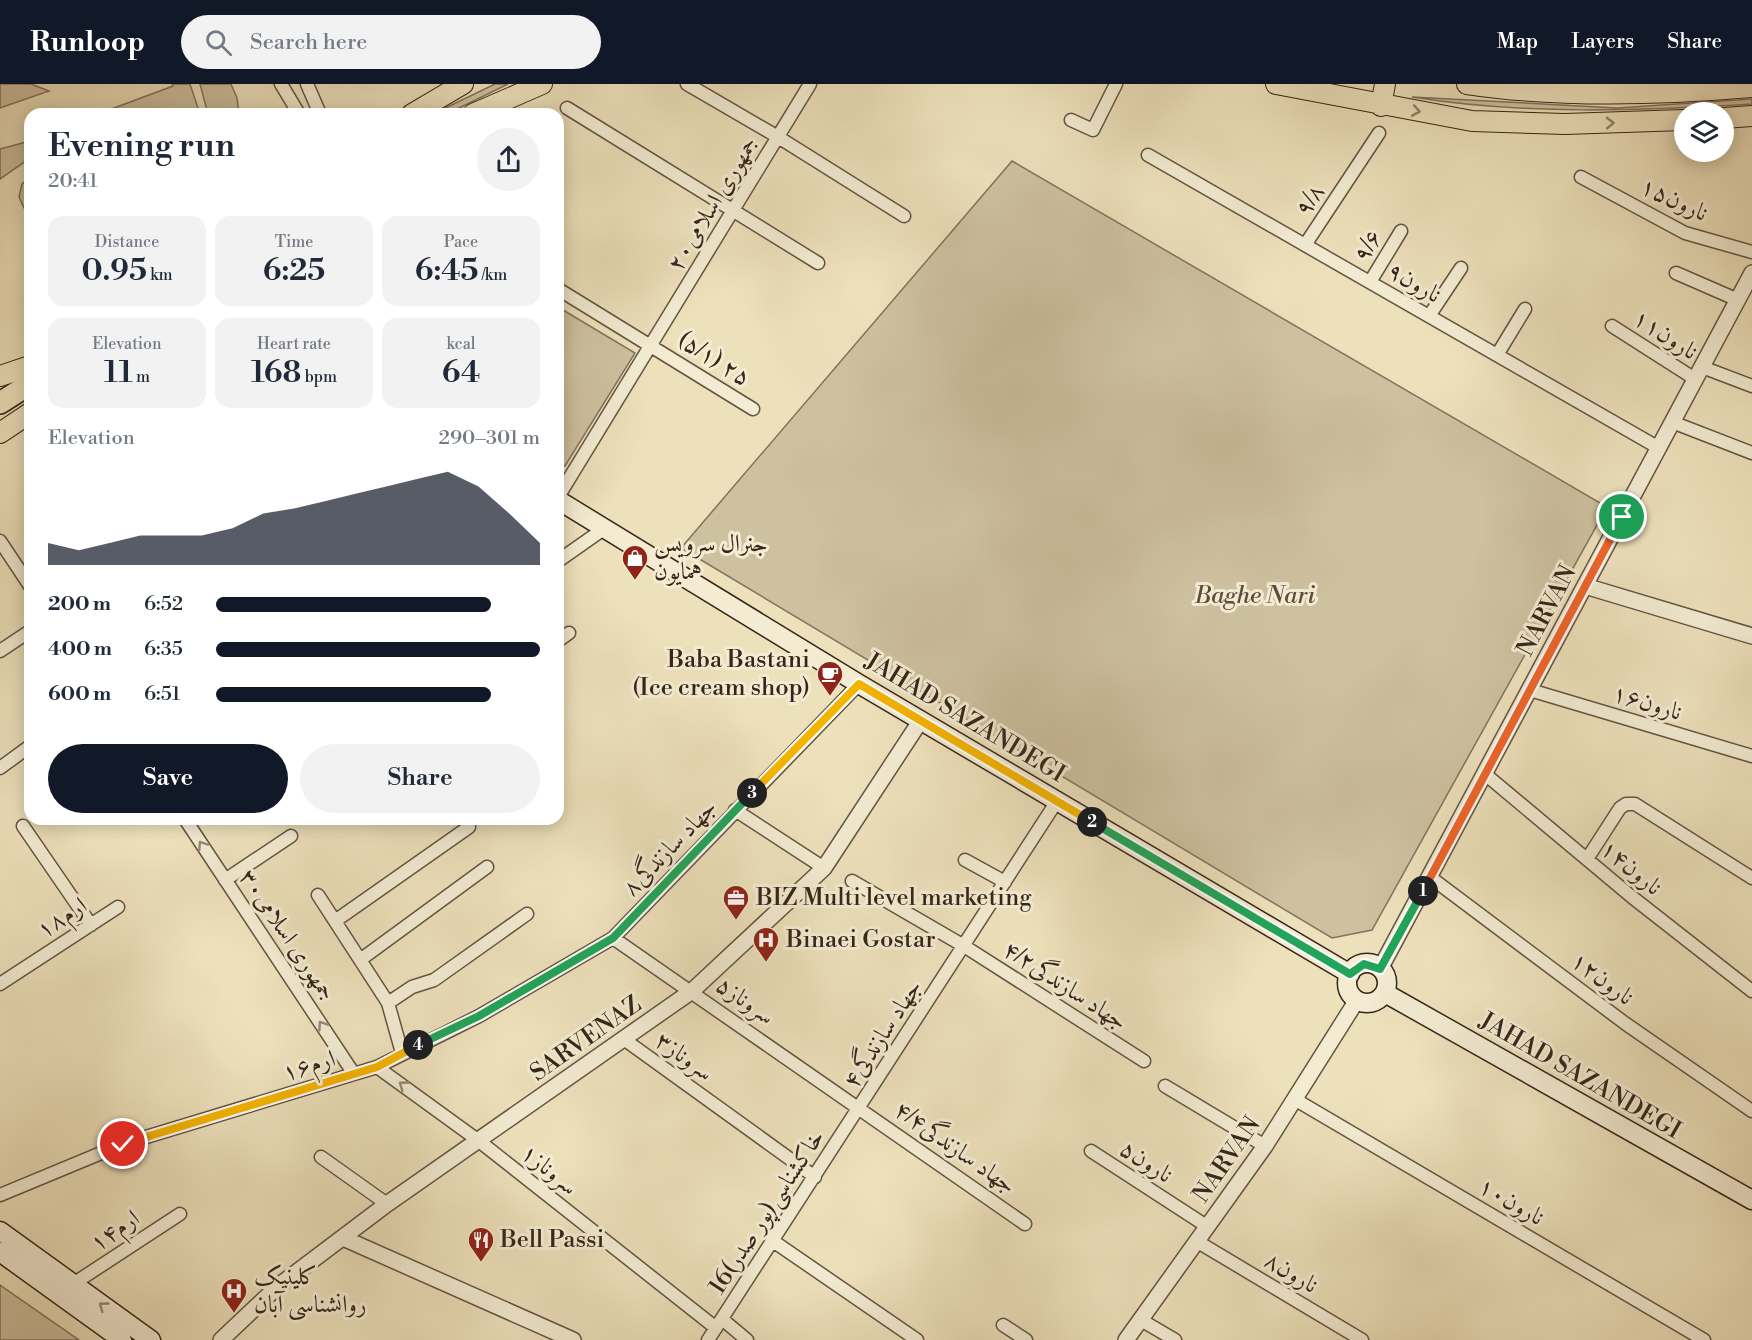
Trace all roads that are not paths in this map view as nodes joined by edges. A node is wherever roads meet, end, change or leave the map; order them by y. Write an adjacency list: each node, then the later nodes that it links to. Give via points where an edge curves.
1 (281, 84): 15 (street)
2 (307, 84): 16 (street)
3 (463, 84): 17 (main road)
4 (542, 84): 18 (main road)
5 (687, 84): 25 (street)
6 (810, 84): 25 (street, جمهوری اسلامی۲۰)
7 (1116, 84): 22 (street, via 1096,128 1088,129)
8 (1276, 84): 14 (main road)
9 (1385, 84): 14 (main road)
10 (1467, 84): 12 (main road)
11 (1732, 86): 12 (main road, via 1574,94); 13 (main road)
12 (1510, 87)
13 (1752, 87)
14 (1381, 106): 23 (main road, one-way to 23, via 1472,121)
15 (295, 108)
16 (317, 108)
17 (422, 108)
18 (487, 108)
19 (567, 108): 28 (street)
20 (1734, 118): 21 (main road)
21 (1750, 118)
22 (1071, 120)
23 (1674, 120)
24 (1379, 133): 31 (street, ۹/۸)
25 (778, 137): 28 (street, جمهوری اسلامی۲۰); 29 (street)
26 (1148, 155): 31 (street, نارون۹)
27 (1581, 177): 32 (street, نارون۱۵, via 1685,233)
28 (735, 209): 33 (street); 43 (street, جمهوری اسلامی۲۰)
29 (904, 216)
30 (1401, 231): 36 (street, ۹/۶)
31 (1305, 245): 36 (street, نارون۹)
32 (1752, 252)
33 (818, 263)
34 (1461, 268): 41 (street)
35 (1676, 273): 39 (street)
36 (1370, 282): 41 (street, نارون۹)
37 (1750, 282): 39 (street, NARVAN)
38 (564, 294): 43 (street, (۵/۱) ۲۵)
39 (1738, 300): 46 (street, NARVAN)
40 (1525, 309): 44 (street)
41 (1429, 316): 44 (street, نارون۹)
42 (1612, 326): 46 (street, نارون۱۱)
43 (652, 345): 51 (street, (۵/۱) ۲۵); 57 (street, جمهوری اسلامی۲۰)
44 (1497, 355): 55 (street, نارون۹)
45 (24, 368): 47 (main road)
46 (1699, 373): 48 (street, نارون۱۱); 53 (street, NARVAN)
47 (0, 376)
48 (1752, 386)
49 (24, 388): 50 (highway)
50 (0, 403)
51 (753, 409)
52 (24, 417): 54 (main road)
53 (1672, 422): 55 (street, NARVAN); 56 (street)
54 (0, 433)
55 (1659, 448): 63 (street, NARVAN)
56 (1752, 453)
57 (564, 488)
58 (564, 502): 59 (main road, JAHAD SAZANDEGI)
59 (605, 528): 61 (street); 69 (main road, JAHAD SAZANDEGI)
60 (0, 542): 62 (street)
61 (564, 557)
62 (24, 577)
63 (1585, 586): 66 (street); 70 (street, NARVAN)
64 (569, 633): 67 (street)
65 (24, 635): 68 (street)
66 (1752, 636)
67 (564, 637)
68 (0, 651)
69 (859, 684): 71 (main road, JAHAD SAZANDEGI); 77 (street, جهاد سازندگی۸)
70 (1530, 690): 73 (street, نارون۱۶); 75 (street, NARVAN)
71 (921, 720): 76 (main road, JAHAD SAZANDEGI); 85 (street, SARVENAZ)
72 (24, 750): 74 (street)
73 (1752, 756)
74 (0, 768)
75 (1485, 774): 82 (street, نارون۱۴); 86 (street, NARVAN)
76 (1057, 801): 90 (street, جهاد سازندگی۴); 100 (main road, JAHAD SAZANDEGI)
77 (735, 810): 85 (street); 96 (street, جهاد سازندگی۸)
78 (189, 825): 88 (street, جمهوری اسلامی۳۰, one-way to 78)
79 (23, 826): 95 (street)
80 (469, 827): 94 (street)
81 (291, 836): 88 (street)
82 (1587, 859): 87 (street, via 1620,808 1635,804); 103 (street, نارون۱۴)
83 (964, 860): 90 (street)
84 (488, 867): 98 (street)
85 (824, 868): 102 (street, SARVENAZ)
86 (1430, 877): 99 (street, NARVAN); 115 (street, نارون۱۲, via 1626,1024)
87 (1752, 878)
88 (225, 880): 111 (street, جمهوری اسلامی۳۰, one-way to 88)
89 (852, 881): 97 (street, ۴/۲جهاد سازندگی)
90 (1005, 882): 97 (street, جهاد سازندگی۴)
91 (318, 896): 94 (street)
92 (118, 907): 95 (street, ارم۱۸)
93 (527, 914): 106 (street, via 434,980 412,987)
94 (335, 921): 98 (street)
95 (91, 925): 101 (street, ارم۱۸)
96 (613, 938): 102 (street, سروناز۵); 108 (street, ارم۱۶, via 479,1016)
97 (964, 946): 109 (street, ۴/۲جهاد سازندگی); 114 (street, جهاد سازندگی۴)
98 (360, 960): 106 (street)
99 (1380, 969): 100 (main road, via 1364,964); 104 (main road, via 1387,980)
100 (1350, 974): 105 (main road, via 1347,986)
101 (0, 984)
102 (692, 990): 107 (street, SARVENAZ); 114 (street, سروناز۵)
103 (1752, 991)
104 (1385, 993): 105 (main road, via 1376,1001); 122 (main road, JAHAD SAZANDEGI)
105 (1357, 1000): 113 (street, NARVAN)
106 (388, 1003): 108 (street)
107 (625, 1040): 116 (street, SARVENAZ); 120 (street, سروناز۳)
108 (402, 1053): 110 (street, ارم۱۶)
109 (1144, 1061)
110 (377, 1067): 111 (street, ارم۱۶); 116 (street, سروناز۱, one-way to 110)
111 (354, 1074): 121 (street, ارم۱۶, via 123,1144)
112 (1165, 1086): 117 (street)
113 (1296, 1100): 117 (street, NARVAN); 147 (street, نارون۱۰)
114 (861, 1108): 120 (street, 16خاکشناسی(پور صدر)); 125 (street, ۴/۴جهاد سازندگی)
115 (1752, 1111)
116 (479, 1141): 123 (street, SARVENAZ); 134 (street, سروناز۱, via 592,1232)
117 (1265, 1146): 126 (street, NARVAN)
118 (1091, 1151): 126 (street, نارون۵)
119 (321, 1157): 123 (street)
120 (815, 1177): 129 (street, 16خاکشناسی(پور صدر))
121 (0, 1195)
122 (1752, 1200)
123 (387, 1204): 128 (street, SARVENAZ)
124 (180, 1214): 132 (street, ارم۱۴)
125 (1025, 1224)
126 (1208, 1227): 130 (street, NARVAN)
127 (0, 1231): 132 (main road)
128 (343, 1238): 138 (street, SARVENAZ, via 277,1287); 139 (street)
129 (773, 1241): 134 (street, 16خاکشناسی(پور صدر)); 142 (street)
130 (1198, 1242): 133 (street, NARVAN); 146 (street, نارون۸)
131 (0, 1252): 136 (main road)
132 (73, 1284): 137 (main road, one-way to 132)
133 (1141, 1320): 144 (street, NARVAN); 145 (street)
134 (719, 1324): 140 (street, 16خاکشناسی(پور صدر)); 141 (street, سروناز۱)
135 (1003, 1324): 143 (street)
136 (122, 1340)
137 (151, 1340)
138 (221, 1340)
139 (573, 1340)
140 (708, 1340)
141 (747, 1340)
142 (917, 1340)
143 (1026, 1340)
144 (1126, 1340)
145 (1174, 1340)
146 (1362, 1340)
147 (1704, 1340)

